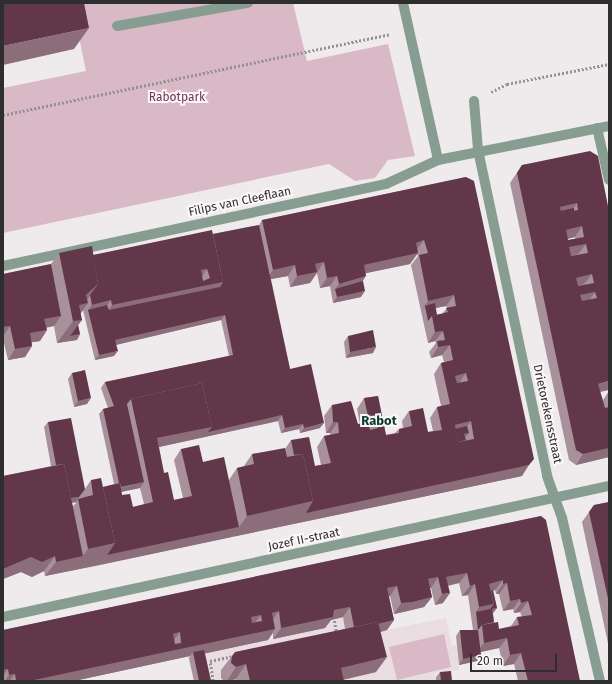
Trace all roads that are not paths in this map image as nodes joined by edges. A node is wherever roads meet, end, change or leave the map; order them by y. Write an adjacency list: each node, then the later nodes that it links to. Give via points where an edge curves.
1 (248, 3): 3 (street)
2 (403, 3): 8 (street)
3 (117, 26)
4 (474, 101): 7 (street)
5 (609, 126): 6 (street, Filips van Cleeflaan)
6 (597, 128): 7 (street, Filips van Cleeflaan); 9 (street)
7 (478, 150): 8 (street, Filips van Cleeflaan); 12 (street, Drietorekensstraat, via 547,476)
8 (438, 160): 10 (street, Filips van Cleeflaan, via 386,184)
9 (609, 180)
10 (3, 266)
11 (609, 486): 12 (street, Jozef II-straat)
12 (555, 498): 13 (street, Jozef II-straat); 14 (street, Drietorekensstraat, via 562,518)
13 (3, 617)
14 (600, 681)

